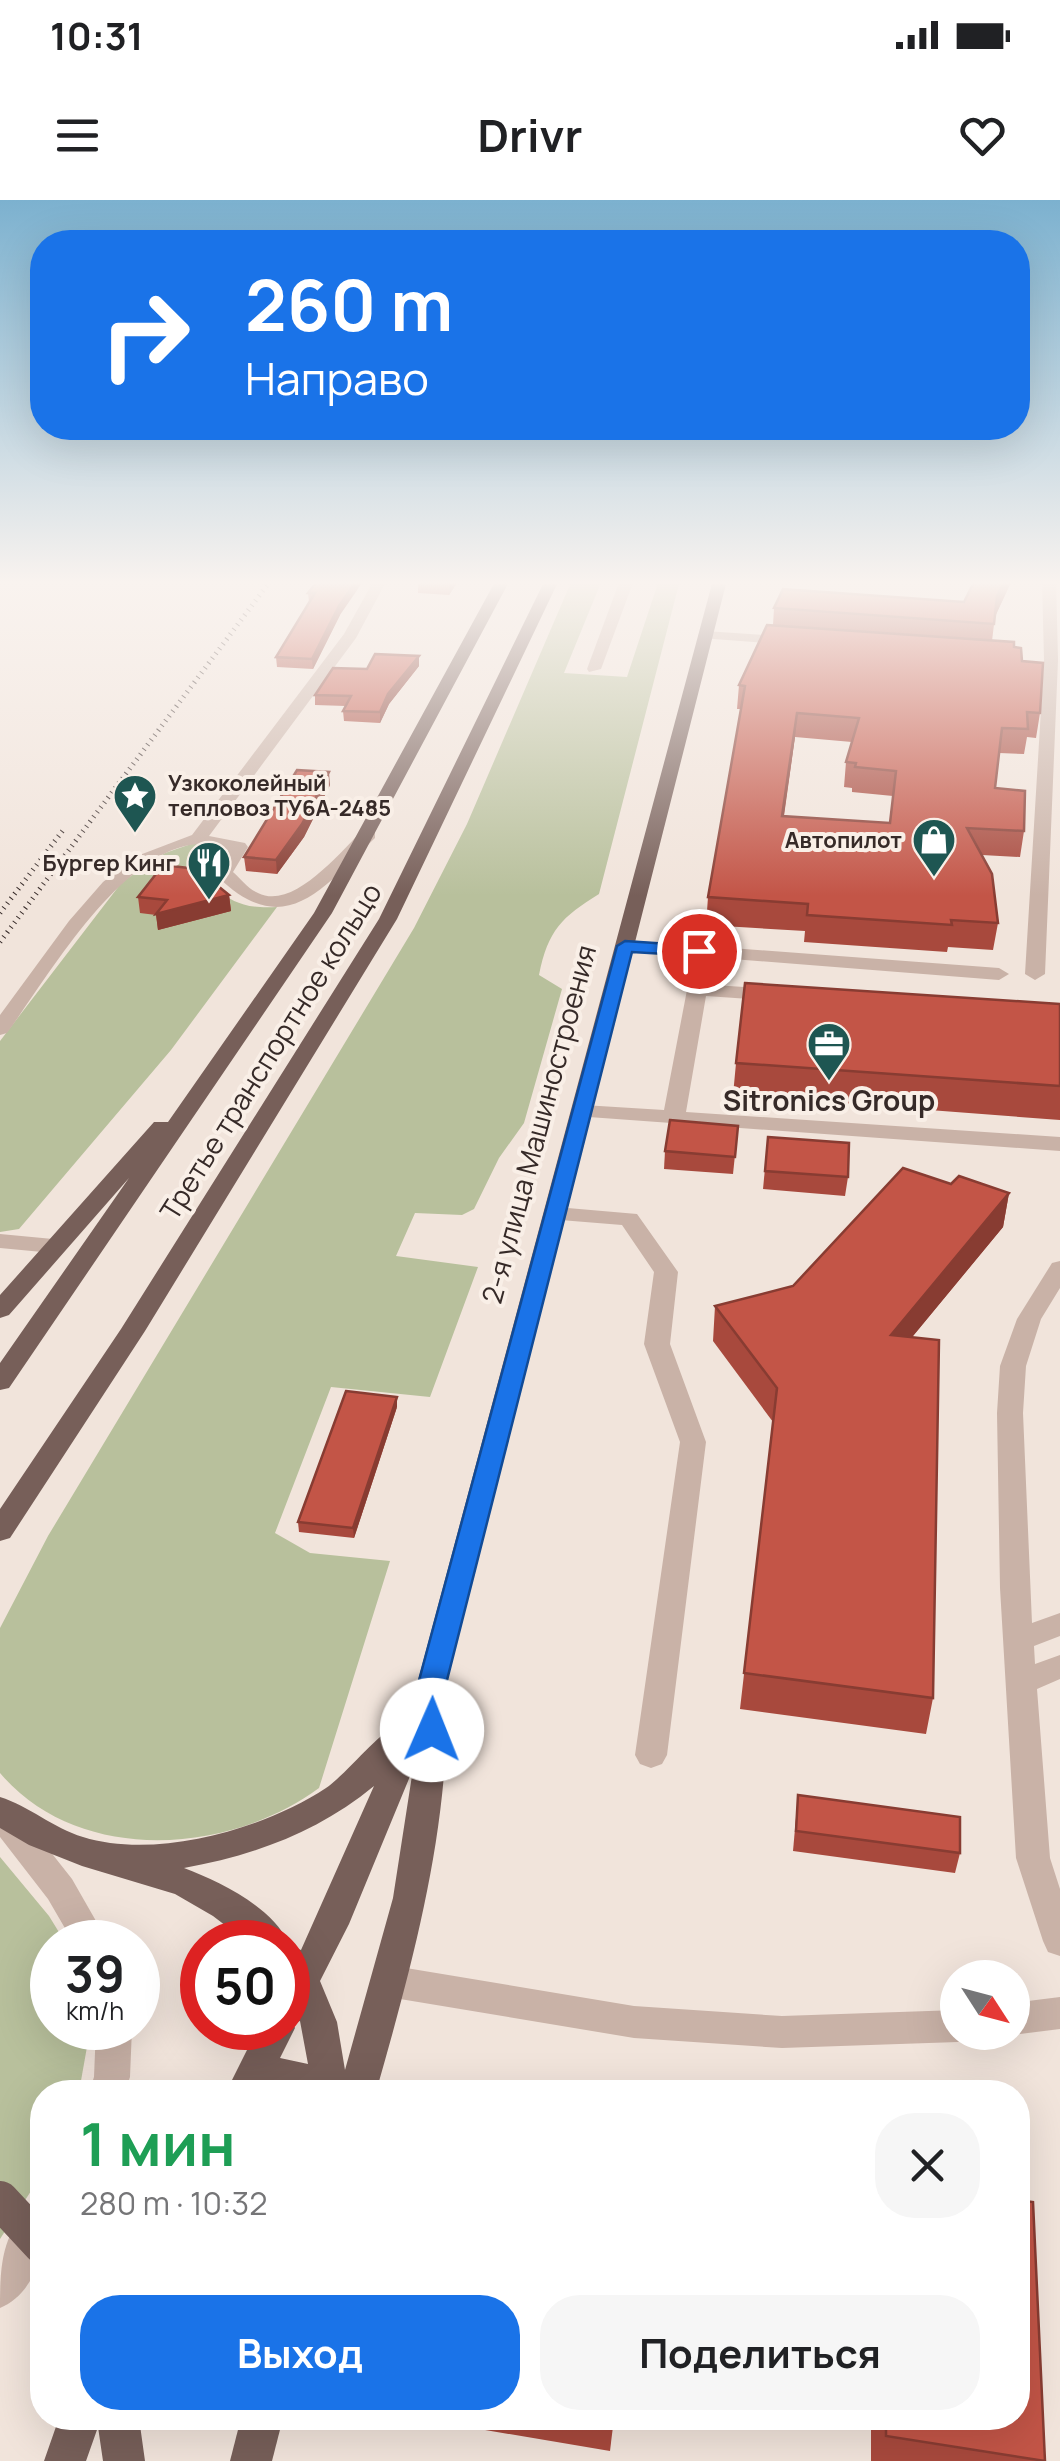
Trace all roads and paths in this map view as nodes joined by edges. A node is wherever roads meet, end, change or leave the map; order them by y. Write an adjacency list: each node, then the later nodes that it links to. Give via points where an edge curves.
1 (313, 686): 7 (street)
2 (447, 686): 6 (main road, Третье транспортное кольцо)
3 (502, 686): 23 (main road, Третье транспортное кольцо, via 388,919)
4 (692, 686): 8 (main road, 2-я улица Машиностроения)
5 (1047, 686): 10 (street)
6 (369, 834): 7 (street, via 303,893 281,903 250,896 224,874 239,847); 13 (main road, Третье транспортное кольцо)
7 (198, 839): 12 (street, via 128,869)
8 (625, 946): 9 (street); 14 (main road, 2-я улица Машиностроения)
9 (998, 974)
10 (1035, 974)
11 (793, 996): 15 (street, via 697,990)
12 (0, 1029)
13 (226, 1057): 19 (main road); 22 (main road, Третье транспортное кольцо)
14 (583, 1110): 15 (street); 17 (main road, 2-я улица Машиностроения)
15 (674, 1117): 16 (street)
16 (1060, 1144)
17 (556, 1214): 28 (main road, 2-я улица Машиностроения); 29 (street, via 629,1219 666,1272 657,1344 693,1442)
18 (0, 1241): 19 (street)
19 (53, 1246): 21 (main road)
20 (1060, 1268): 25 (street, via 1029,1319 1013,1366)
21 (0, 1310)
22 (0, 1382)
23 (0, 1531)
24 (1060, 1624): 25 (street)
25 (1019, 1640): 27 (street)
26 (1060, 1667): 27 (street)
27 (1022, 1682): 34 (street, via 1034,1858)
28 (431, 1688): 31 (main road, via 384,1760 300,1820 262,1838 175,1858); 35 (main road, 2-я улица Машиностроения, via 332,1924); 36 (main road, 2-я улица Машиностроения, via 420,1853)
29 (650, 1755)
30 (0, 1811): 31 (main road); 32 (street)
31 (94, 1856): 33 (main road, via 172,1878)
32 (78, 1920)
33 (247, 1920)
34 (1060, 1941)
35 (310, 1957)
36 (388, 1981): 40 (street, via 634,2022 782,2032); 48 (main road, 2-я улица Машиностроения)
37 (310, 2003): 47 (main road, via 318,2013)
38 (1060, 2014): 39 (street)
39 (1030, 2018)
40 (940, 2027)
41 (113, 2050): 43 (street)
42 (266, 2050): 44 (main road)
43 (111, 2080)
44 (250, 2080)
45 (260, 2080): 46 (main road, via 269,2074)
46 (302, 2080)
47 (328, 2080)
48 (360, 2080)
49 (0, 2200): 50 (main road, bridge)
50 (30, 2232)
51 (30, 2242): 52 (street)
52 (0, 2288)
53 (76, 2430): 56 (main road)
54 (120, 2430): 57 (main road)
55 (259, 2430): 58 (main road)
56 (65, 2461)
57 (124, 2461)
58 (251, 2461)

